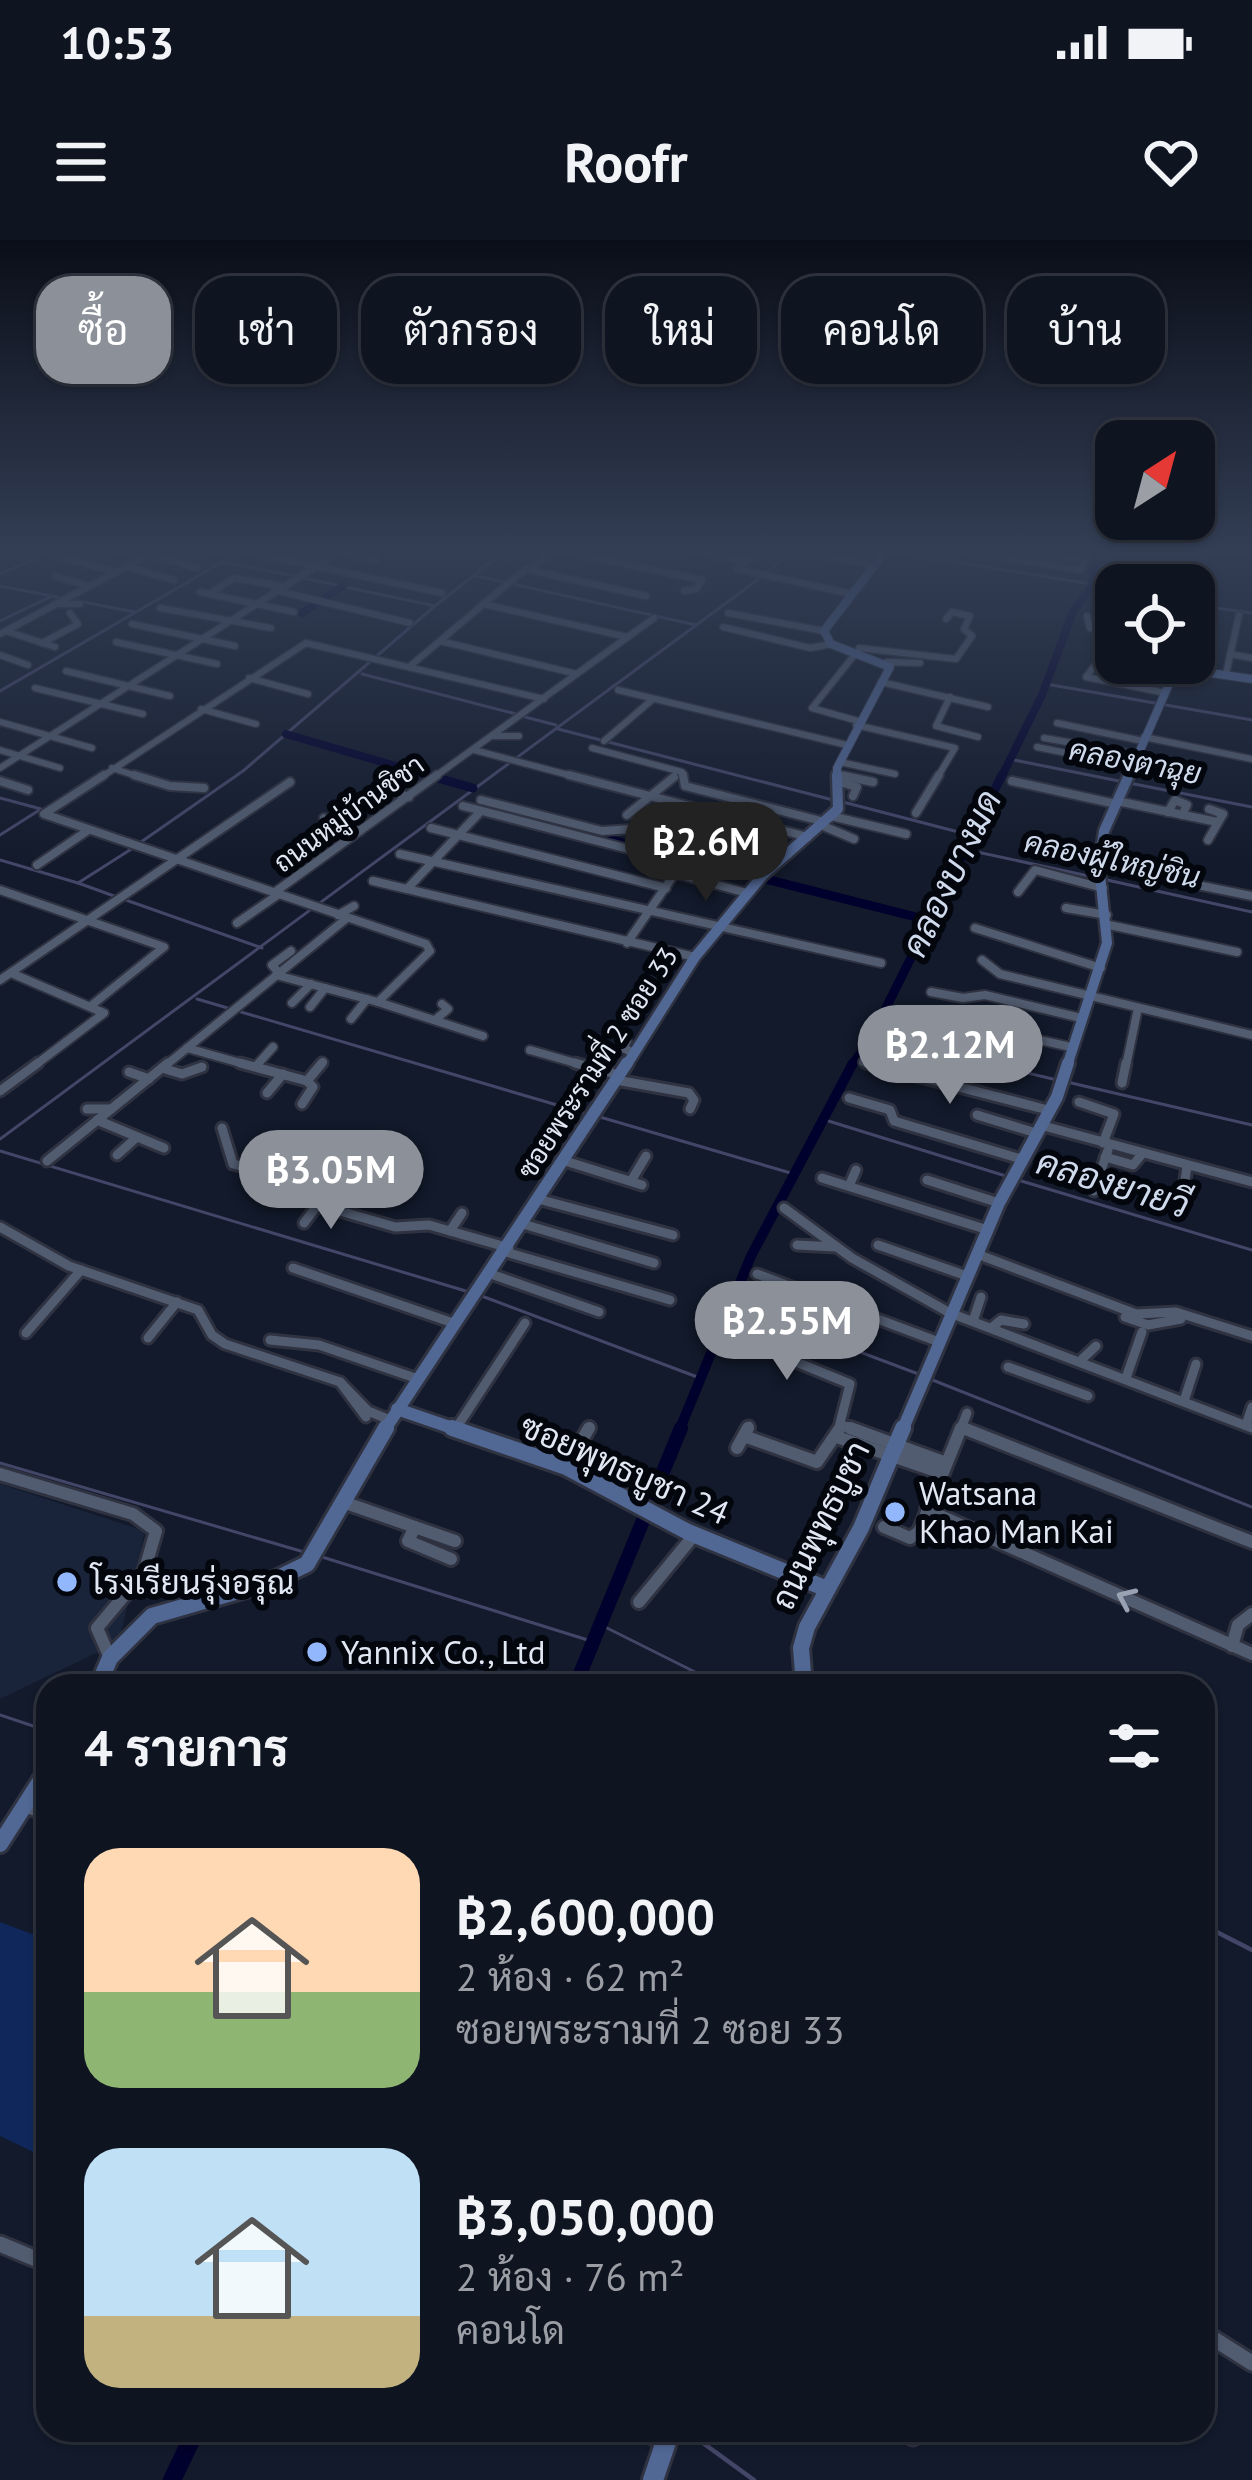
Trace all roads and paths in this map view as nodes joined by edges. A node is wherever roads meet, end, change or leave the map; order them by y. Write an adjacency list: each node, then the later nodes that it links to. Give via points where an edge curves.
1 (169, 654): 14 (street)
2 (289, 654): 25 (street)
3 (353, 654): 20 (street)
4 (425, 654): 20 (street)
5 (492, 654): 23 (street)
6 (605, 654): 23 (street, ถนนหมู่บ้านชิชา)
7 (855, 654): 44 (street, via 812,709)
8 (867, 654): 15 (street)
9 (893, 654): 15 (street)
10 (926, 654): 11 (street)
11 (961, 654)
12 (1230, 654): 16 (street); 24 (street)
13 (0, 655): 18 (street)
14 (176, 655): 19 (street); 30 (street)
15 (885, 658): 17 (street); 27 (street)
16 (1252, 658)
17 (920, 663)
18 (28, 664)
19 (217, 664)
20 (409, 667): 37 (street)
21 (66, 671): 30 (street)
22 (1215, 673): 24 (street)
23 (577, 674): 37 (street, ถนนหมู่บ้านชิชา)
24 (1226, 674): 26 (street)
25 (249, 678): 34 (street); 41 (street)
26 (1252, 679)
27 (881, 682): 36 (street); 44 (street)
28 (1121, 684): 33 (street)
29 (1166, 684): 33 (street, ถนนพุทธบูชา)
30 (128, 686): 35 (street); 39 (street)
31 (35, 688): 39 (street)
32 (618, 690): 38 (street)
33 (1161, 692): 52 (street, ถนนพุทธบูชา)
34 (308, 694)
35 (170, 696)
36 (950, 697): 40 (street); 50 (street, via 936,726)
37 (544, 699): 48 (street, ถนนหมู่บ้านชิชา)
38 (653, 699): 53 (street); 54 (street)
39 (100, 704): 42 (street); 47 (street)
40 (988, 706)
41 (201, 710): 46 (street); 65 (street)
42 (143, 714)
43 (0, 722): 47 (street)
44 (857, 723): 54 (street); 85 (street, via 955,748)
45 (1057, 723): 52 (street)
46 (256, 724)
47 (51, 736): 55 (street); 61 (street)
48 (493, 736): 49 (street); 58 (street, ถนนหมู่บ้านชิชา)
49 (519, 736)
50 (978, 737)
51 (1045, 738): 60 (street)
52 (1144, 739): 60 (street, ถนนพุทธบูชา); 62 (street)
53 (604, 741)
54 (847, 745): 63 (street)
55 (92, 748)
56 (592, 748): 88 (street, via 682,772 685,786)
57 (1037, 748): 64 (street)
58 (474, 749): 78 (street, ถนนหมู่บ้านชิชา); 79 (street)
59 (0, 751): 61 (street)
60 (1136, 754): 64 (street, ถนนพุทธบูชา)
61 (20, 756): 66 (street); 67 (street)
62 (1252, 759)
63 (840, 761): 68 (street); 70 (street)
64 (1130, 766): 81 (street, ถนนพุทธบูชา)
65 (112, 767): 76 (street); 91 (street, via 45,812)
66 (0, 768)
67 (60, 768)
68 (895, 774)
69 (674, 777): 79 (street)
70 (839, 778): 74 (street); 80 (street); 80 (street, via 857,787)
71 (0, 781): 77 (street)
72 (1012, 781): 81 (street)
73 (290, 782): 101 (street, ถนนหมู่บ้านชิชา)
74 (873, 782)
75 (378, 787): 78 (street)
76 (204, 788)
77 (28, 790)
78 (409, 796): 92 (street, ถนนหมู่บ้านชิชา)
79 (650, 796): 86 (street); 95 (street)
80 (844, 800): 88 (street, ซอยพระรามที่ 2 ซอย 33)
81 (1116, 803): 89 (street); 105 (street, ถนนพุทธบูชา)
82 (463, 806): 83 (street)
83 (481, 806): 94 (street); 100 (street, via 602,831 660,826); 104 (street, via 681,862)
84 (1209, 809): 89 (street, via 1222,812)
85 (916, 812)
86 (627, 815)
87 (324, 818): 92 (street)
88 (826, 821): 93 (street); 95 (street, ซอยพระรามที่ 2 ซอย 33); 96 (street)
89 (1217, 822): 97 (street)
90 (430, 828): 94 (street)
91 (87, 831): 101 (street, ถนนหมู่บ้านชิชา); 103 (street)
92 (360, 831): 111 (street, ถนนหมู่บ้านชิชา)
93 (906, 834)
94 (458, 835): 102 (street); 107 (street)
95 (803, 835): 100 (street, ซอยพระรามที่ 2 ซอย 33)
96 (854, 839)
97 (1208, 840)
98 (1050, 852): 105 (street)
99 (400, 854): 102 (street)
100 (788, 854): 112 (street, ซอยพระรามที่ 2 ซอย 33)
101 (175, 860): 111 (street, ถนนหมู่บ้านชิชา); 120 (street, ถนนหมู่บ้านชิชา)
102 (432, 862): 109 (street); 116 (street)
103 (37, 865)
104 (677, 874): 107 (street); 112 (street)
105 (1101, 874): 110 (street, via 1035,870); 113 (street); 119 (street, ถนนพุทธบูชา)
106 (373, 881): 109 (street)
107 (666, 888): 116 (street)
108 (0, 890): 120 (street)
109 (407, 890): 127 (street)
110 (1018, 892)
111 (277, 893): 117 (street); 121 (street)
112 (747, 893): 123 (street, ซอยพระรามที่ 2 ซอย 33)
113 (1252, 896)
114 (354, 906): 117 (street)
115 (1066, 908): 119 (street)
116 (648, 912): 123 (street); 127 (street)
117 (343, 916): 124 (street); 135 (street)
118 (388, 916): 124 (street)
119 (1108, 920): 129 (street); 133 (street, ถนนพุทธบูชา)
120 (89, 921): 134 (street, ถนนหมู่บ้านชิชา); 144 (street, via 164,947)
121 (237, 923)
122 (404, 925): 126 (street)
123 (725, 925): 130 (street, ซอยพระรามที่ 2 ซอย 33); 132 (street)
124 (374, 926): 126 (street)
125 (975, 928): 133 (street)
126 (408, 938): 141 (street, via 430,951)
127 (627, 943): 130 (street)
128 (291, 951): 135 (street, via 270,968)
129 (1237, 952)
130 (695, 957): 165 (street, ซอยพระรามที่ 2 ซอย 33)
131 (982, 960): 140 (street, via 1000,974)
132 (881, 963)
133 (1101, 968): 140 (street, ถนนพุทธบูชา)
134 (11, 973): 136 (street, ถนนหมู่บ้านชิชา); 144 (street)
135 (278, 974): 137 (street); 155 (street, via 204,1026)
136 (0, 980)
137 (311, 984): 138 (street); 142 (street)
138 (325, 988): 141 (street); 145 (street)
139 (931, 992): 148 (street, via 985,995)
140 (1088, 997): 146 (street); 148 (street, ถนนพุทธบูชา)
141 (372, 1001): 149 (street); 150 (street)
142 (292, 1003)
143 (442, 1004): 150 (street, via 448,1009)
144 (92, 1005): 170 (street, via 101,1017)
145 (310, 1007)
146 (1138, 1008): 151 (street); 168 (street)
147 (921, 1014): 153 (street)
148 (1081, 1018): 153 (street, ถนนพุทธบูชา)
149 (350, 1019)
150 (435, 1021): 152 (street)
151 (1252, 1035)
152 (483, 1036)
153 (1071, 1046): 178 (street, ถนนพุทธบูชา)
154 (273, 1047): 160 (street)
155 (188, 1048): 160 (street); 162 (street)
156 (530, 1050): 165 (street)
157 (323, 1062): 167 (street)
158 (863, 1062): 169 (street)
159 (957, 1063): 169 (street)
160 (256, 1066): 164 (street)
161 (202, 1067): 162 (street, via 182,1074)
162 (162, 1068): 166 (street)
163 (129, 1072): 166 (street)
164 (283, 1074): 167 (street); 171 (street)
165 (617, 1078): 177 (street, via 689,1094); 189 (street, ซอยพระรามที่ 2 ซอย 33)
166 (149, 1079): 175 (street)
167 (307, 1082): 174 (street, via 313,1087)
168 (1122, 1083)
169 (948, 1084): 178 (street)
170 (0, 1091)
171 (267, 1094)
172 (849, 1098): 188 (street, via 890,1111 894,1121)
173 (1079, 1102): 185 (street, via 1114,1114)
174 (302, 1104)
175 (111, 1108): 176 (street); 180 (street)
176 (87, 1109)
177 (690, 1109)
178 (1048, 1110): 182 (street, ถนนพุทธบูชา)
179 (976, 1115): 182 (street)
180 (97, 1120): 183 (street); 190 (street)
181 (222, 1128): 200 (street, via 233,1164 273,1174)
182 (1038, 1129): 185 (street); 188 (street, ถนนพุทธบูชา)
183 (137, 1137): 184 (street); 186 (street)
184 (164, 1148)
185 (1106, 1150): 191 (street, via 1133,1165 1142,1154); 197 (street)
186 (117, 1155)
187 (646, 1156): 189 (street, via 636,1183)
188 (1021, 1159): 201 (street, ถนนพุทธบูชา)
189 (562, 1160): 198 (street, ซอยพระรามที่ 2 ซอย 33)
190 (47, 1161)
191 (1187, 1166): 195 (street); 199 (street)
192 (856, 1170): 196 (street)
193 (822, 1178): 196 (street)
194 (928, 1180): 201 (street)
195 (1252, 1182)
196 (849, 1186): 209 (street)
197 (1094, 1191)
198 (538, 1199): 207 (street, ซอยพระรามที่ 2 ซอย 33); 211 (street)
199 (1182, 1202)
200 (319, 1203): 203 (street); 205 (street)
201 (999, 1203): 209 (street, ถนนพุทธบูชา)
202 (784, 1208): 214 (street)
203 (340, 1211): 206 (street); 210 (street)
204 (462, 1213): 210 (street)
205 (304, 1222)
206 (332, 1222)
207 (523, 1224): 215 (street, ซอยพระรามที่ 2 ซอย 33); 217 (street)
208 (0, 1227): 219 (street)
209 (988, 1230): 216 (street, ถนนพุทธบูชา)
210 (450, 1231): 215 (street)
211 (673, 1235)
212 (797, 1245): 214 (street)
213 (878, 1245): 222 (street)
214 (836, 1247): 227 (street)
215 (507, 1250): 220 (street, ซอยพระรามที่ 2 ซอย 33); 224 (street)
216 (977, 1254): 222 (street, ถนนพุทธบูชา); 236 (street, via 1139,1323 1175,1318)
217 (654, 1264)
218 (293, 1268): 230 (street)
219 (81, 1270): 225 (street); 234 (street)
220 (491, 1274): 226 (street); 230 (street, ซอยพระรามที่ 2 ซอย 33)
221 (758, 1274): 239 (street)
222 (967, 1276): 227 (street, ถนนพุทธบูชา)
223 (981, 1297): 228 (street)
224 (670, 1300)
225 (177, 1302): 235 (street); 252 (street, via 206,1316 225,1344 340,1382 355,1409)
226 (599, 1312)
227 (950, 1312): 228 (street); 239 (street, ถนนพุทธบูชา)
228 (973, 1321): 232 (street)
229 (525, 1323): 256 (street)
230 (456, 1324): 245 (street, ซอยพระรามที่ 2 ซอย 33)
231 (1024, 1324): 232 (street, via 998,1320)
232 (992, 1328): 241 (street)
233 (1142, 1331): 246 (street)
234 (26, 1333)
235 (148, 1338)
236 (1252, 1339)
237 (270, 1340): 245 (street, via 319,1345)
238 (786, 1342): 257 (street, via 784,1357 850,1384)
239 (939, 1342): 259 (street, ถนนพุทธบูชา)
240 (1096, 1346): 242 (street)
241 (1056, 1352): 242 (street); 247 (street)
242 (1080, 1361): 246 (street)
243 (1196, 1364): 249 (street)
244 (1008, 1366): 247 (street)
245 (418, 1378): 252 (street, ซอยพระรามที่ 2 ซอย 33)
246 (1126, 1378): 249 (street)
247 (1045, 1380): 248 (street)
248 (1088, 1396)
249 (1184, 1401): 253 (street)
250 (1252, 1407): 253 (street)
251 (967, 1414): 255 (street)
252 (391, 1419): 256 (street, ซอยพุทธบูชา 24); 263 (street, ซอยพระรามที่ 2 ซอย 33)
253 (1249, 1426)
254 (590, 1427): 260 (street)
255 (961, 1427): 261 (street); 269 (street)
256 (454, 1430): 260 (street, ซอยพุทธบูชา 24)
257 (840, 1431): 258 (street, via 814,1462); 259 (street)
258 (743, 1437)
259 (893, 1451): 261 (street); 271 (street, ถนนพุทธบูชา)
260 (566, 1467): 267 (street, ซอยพุทธบูชา 24)
261 (944, 1468): 264 (street)
262 (0, 1474): 272 (street, via 150,1522 155,1550)
263 (344, 1502): 265 (street); 275 (street, ซอยพระรามที่ 2 ซอย 33, via 307,1564)
264 (927, 1510): 266 (street, via 915,1537); 276 (street, one-way to 264)
265 (415, 1527): 268 (street); 270 (street, via 411,1544)
266 (884, 1527)
267 (692, 1533): 271 (street, ซอยพุทธบูชา 24); 273 (street)
268 (455, 1540)
269 (1252, 1542)
270 (451, 1559)
271 (827, 1589): 280 (street, ถนนพุทธบูชา, via 803,1638)
272 (124, 1601): 275 (street); 278 (street, via 97,1628)
273 (639, 1602)
274 (1252, 1614): 276 (street, via 1238,1625)
275 (140, 1624): 278 (street)
276 (1232, 1646): 277 (street)
277 (1252, 1654)
278 (110, 1658): 279 (street)
279 (103, 1674)
280 (804, 1674)
281 (36, 1791): 282 (street)
282 (27, 1807): 283 (street); 284 (street)
283 (36, 1810)
284 (0, 1844)
285 (0, 2244): 286 (street)
286 (36, 2259)
287 (1215, 2339): 288 (street)
288 (1252, 2362)
289 (661, 2442): 290 (street)
290 (653, 2480)

